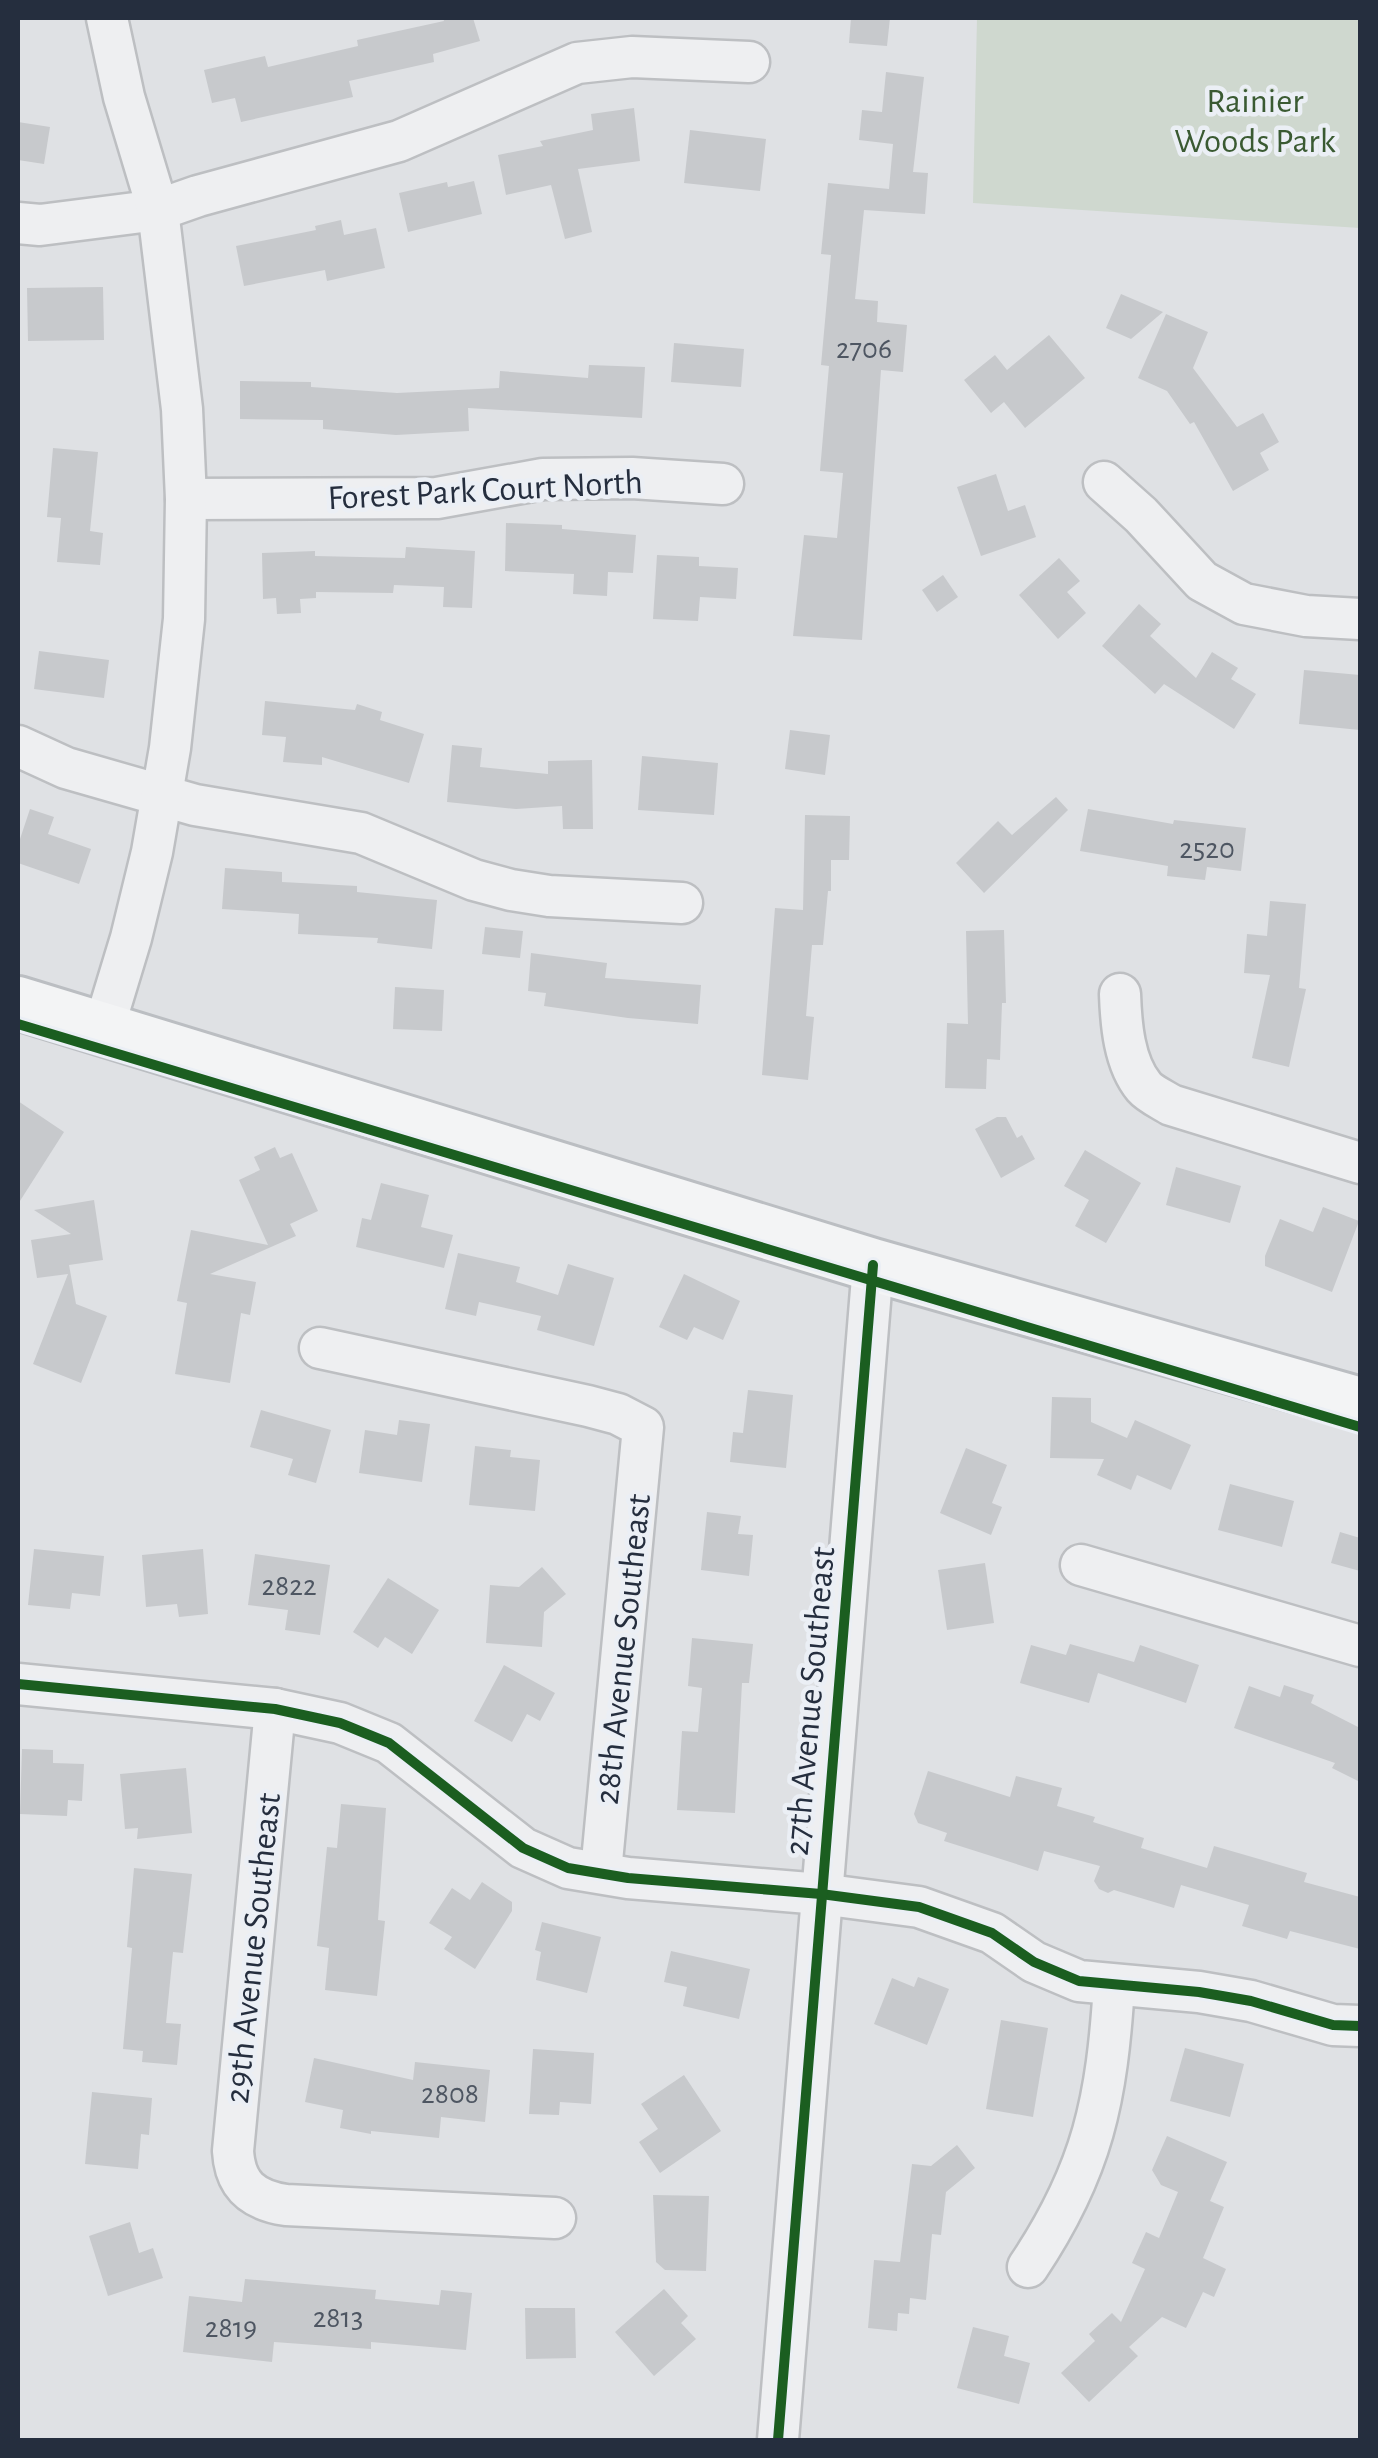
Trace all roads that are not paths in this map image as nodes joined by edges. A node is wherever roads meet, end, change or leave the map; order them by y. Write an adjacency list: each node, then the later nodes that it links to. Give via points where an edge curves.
1 (107, 18): 3 (street)
2 (749, 62): 3 (street, via 632,57 576,63 399,142)
3 (158, 210): 4 (street); 7 (street)
4 (18, 223)
5 (1104, 482): 8 (street, via 1202,581 1230,597 1306,616)
6 (723, 484): 7 (street, Forest Park Court North, via 543,479 436,498)
7 (186, 499): 10 (street, via 184,618)
8 (1360, 618)
9 (18, 746): 10 (street, via 66,768)
10 (163, 796): 11 (street, via 362,834 511,890); 14 (street)
11 (682, 903)
12 (1120, 994): 15 (street, via 1129,1058 1144,1088 1171,1105)
13 (18, 1003): 14 (main road)
14 (104, 1027): 16 (main road)
15 (1360, 1163)
16 (873, 1265): 18 (main road); 24 (street, 27th Avenue Southeast)
17 (320, 1348): 23 (street, 28th Avenue Southeast, via 588,1406 642,1427)
18 (1360, 1404)
19 (1081, 1564): 20 (street)
20 (1360, 1646)
21 (18, 1684): 22 (street)
22 (276, 1709): 23 (street, via 369,1732 523,1848 568,1868); 27 (street, 29th Avenue Southeast, via 233,2151 242,2185 267,2202 286,2205)
23 (600, 1872): 24 (street)
24 (820, 1894): 25 (street, via 933,1912 992,1933 1054,1973); 29 (street, 27th Avenue Southeast)
25 (1114, 1985): 26 (street, via 1199,1992); 28 (street, via 1097,2126 1068,2202)
26 (1360, 2026)
27 (556, 2218)
28 (1028, 2267)
29 (778, 2440)

